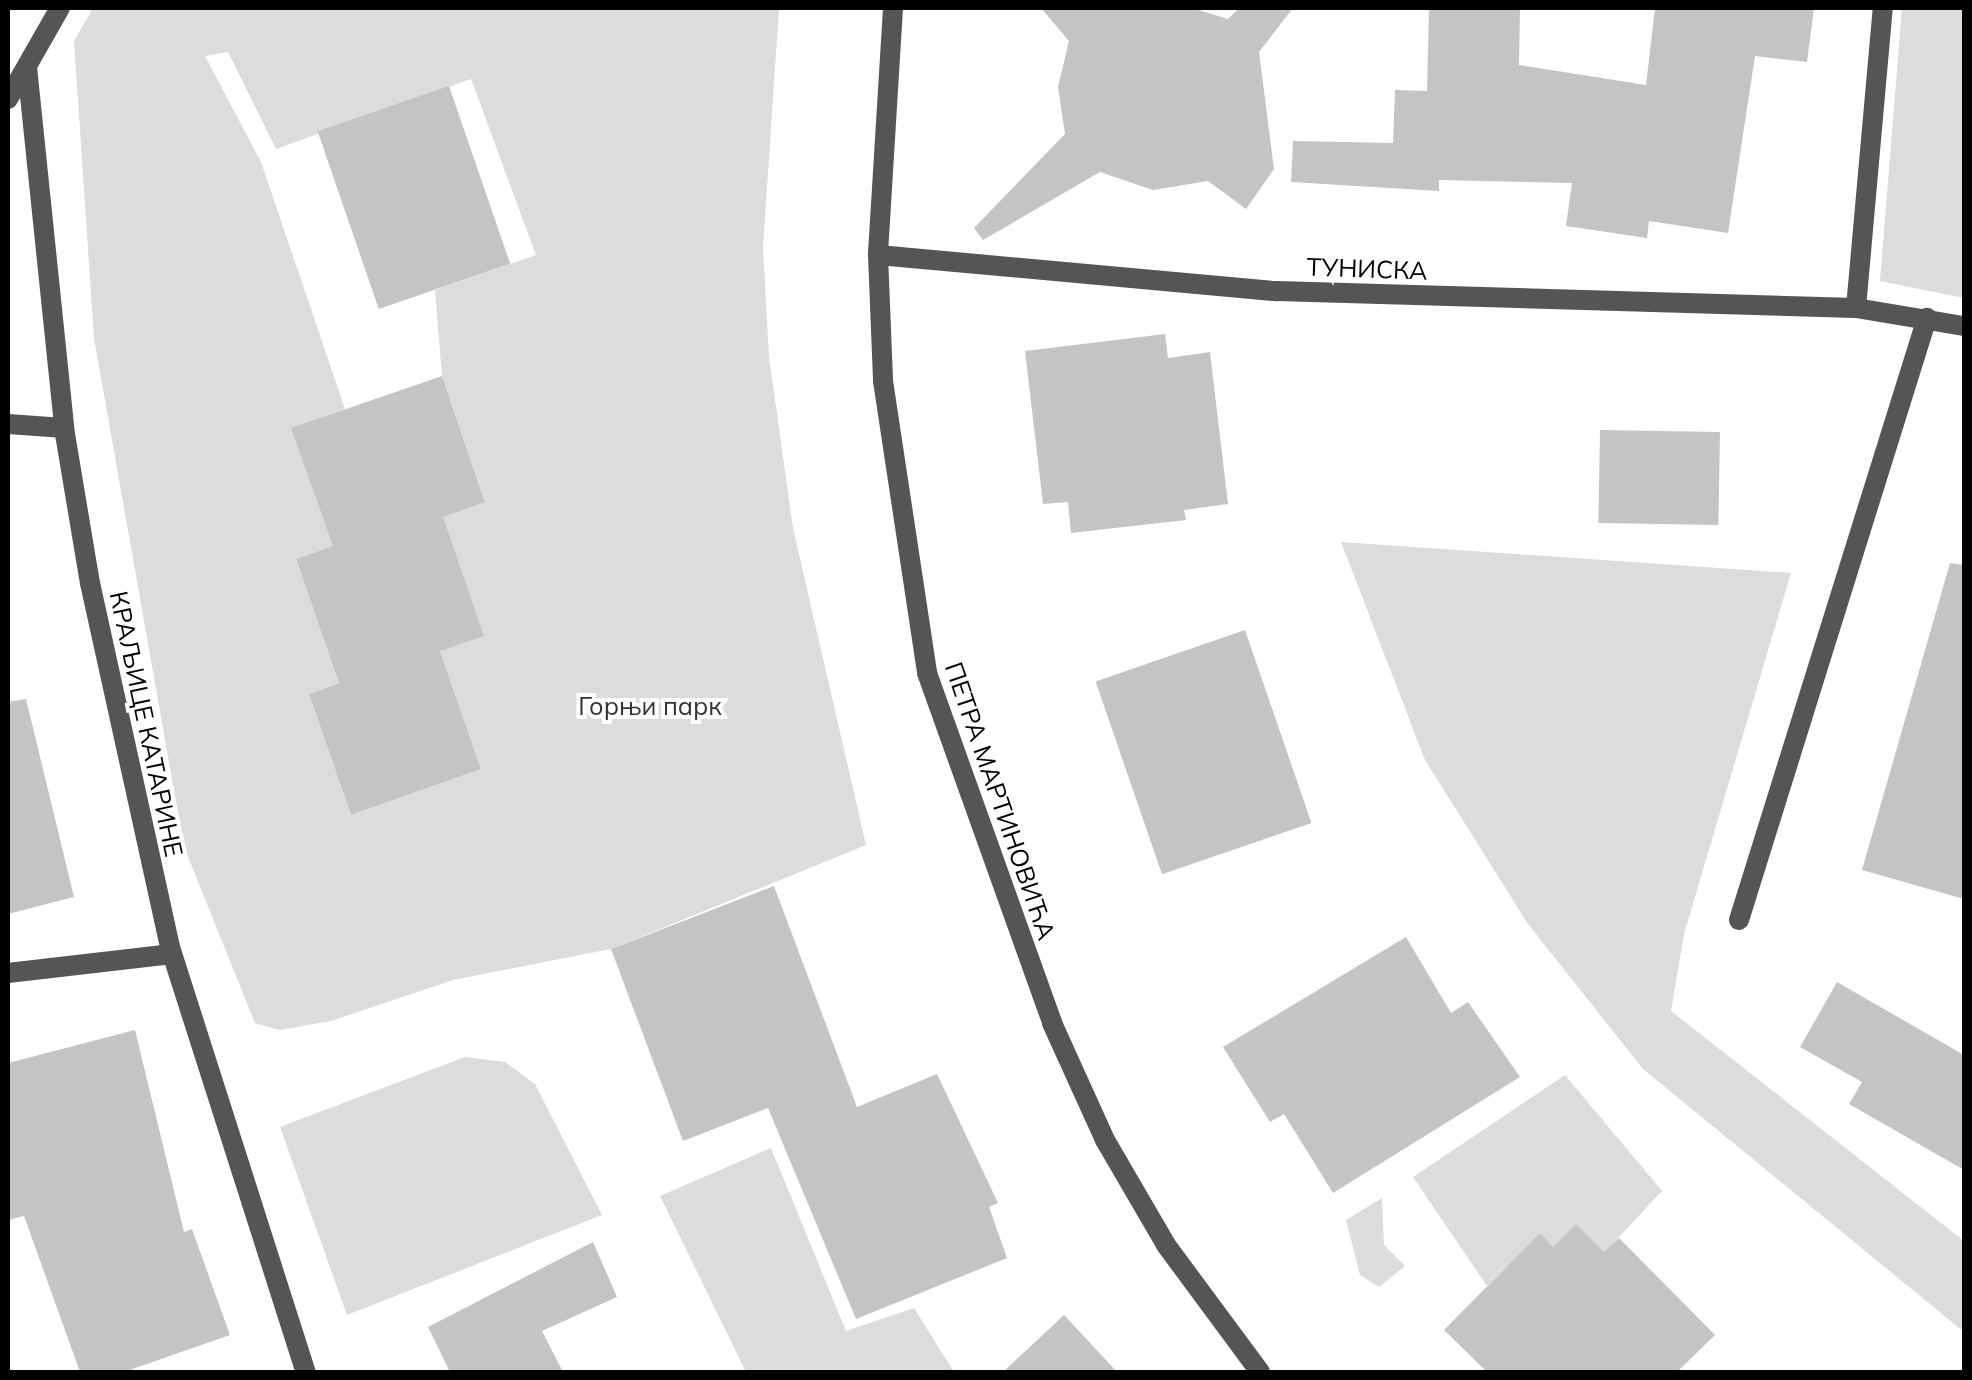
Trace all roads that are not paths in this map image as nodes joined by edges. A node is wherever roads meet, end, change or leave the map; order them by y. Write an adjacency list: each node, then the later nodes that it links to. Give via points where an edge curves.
1 (60, 8): 4 (street)
2 (893, 8): 6 (street, ПЕТРА МАРТИНОВИЋА)
3 (1883, 8): 7 (street)
4 (27, 67): 5 (street); 11 (street, КРАЉИЦЕ КАТАРИНЕ)
5 (8, 100)
6 (878, 255): 7 (street, ТУНИСКА, via 1277,291); 16 (street, ПЕТРА МАРТИНОВИЋА, via 900,532 927,673 966,795 1105,1140 1166,1245)
7 (1856, 308): 8 (street, ТУНИСКА)
8 (1927, 318): 9 (street, ТУНИСКА); 12 (street)
9 (1964, 326)
10 (8, 424): 11 (street)
11 (64, 428): 13 (street, КРАЉИЦЕ КАТАРИНЕ, via 90,583)
12 (1738, 920)
13 (172, 954): 14 (street); 15 (street, КРАЉИЦЕ КАТАРИНЕ)
14 (8, 973)
15 (306, 1372)
16 (1260, 1372)

